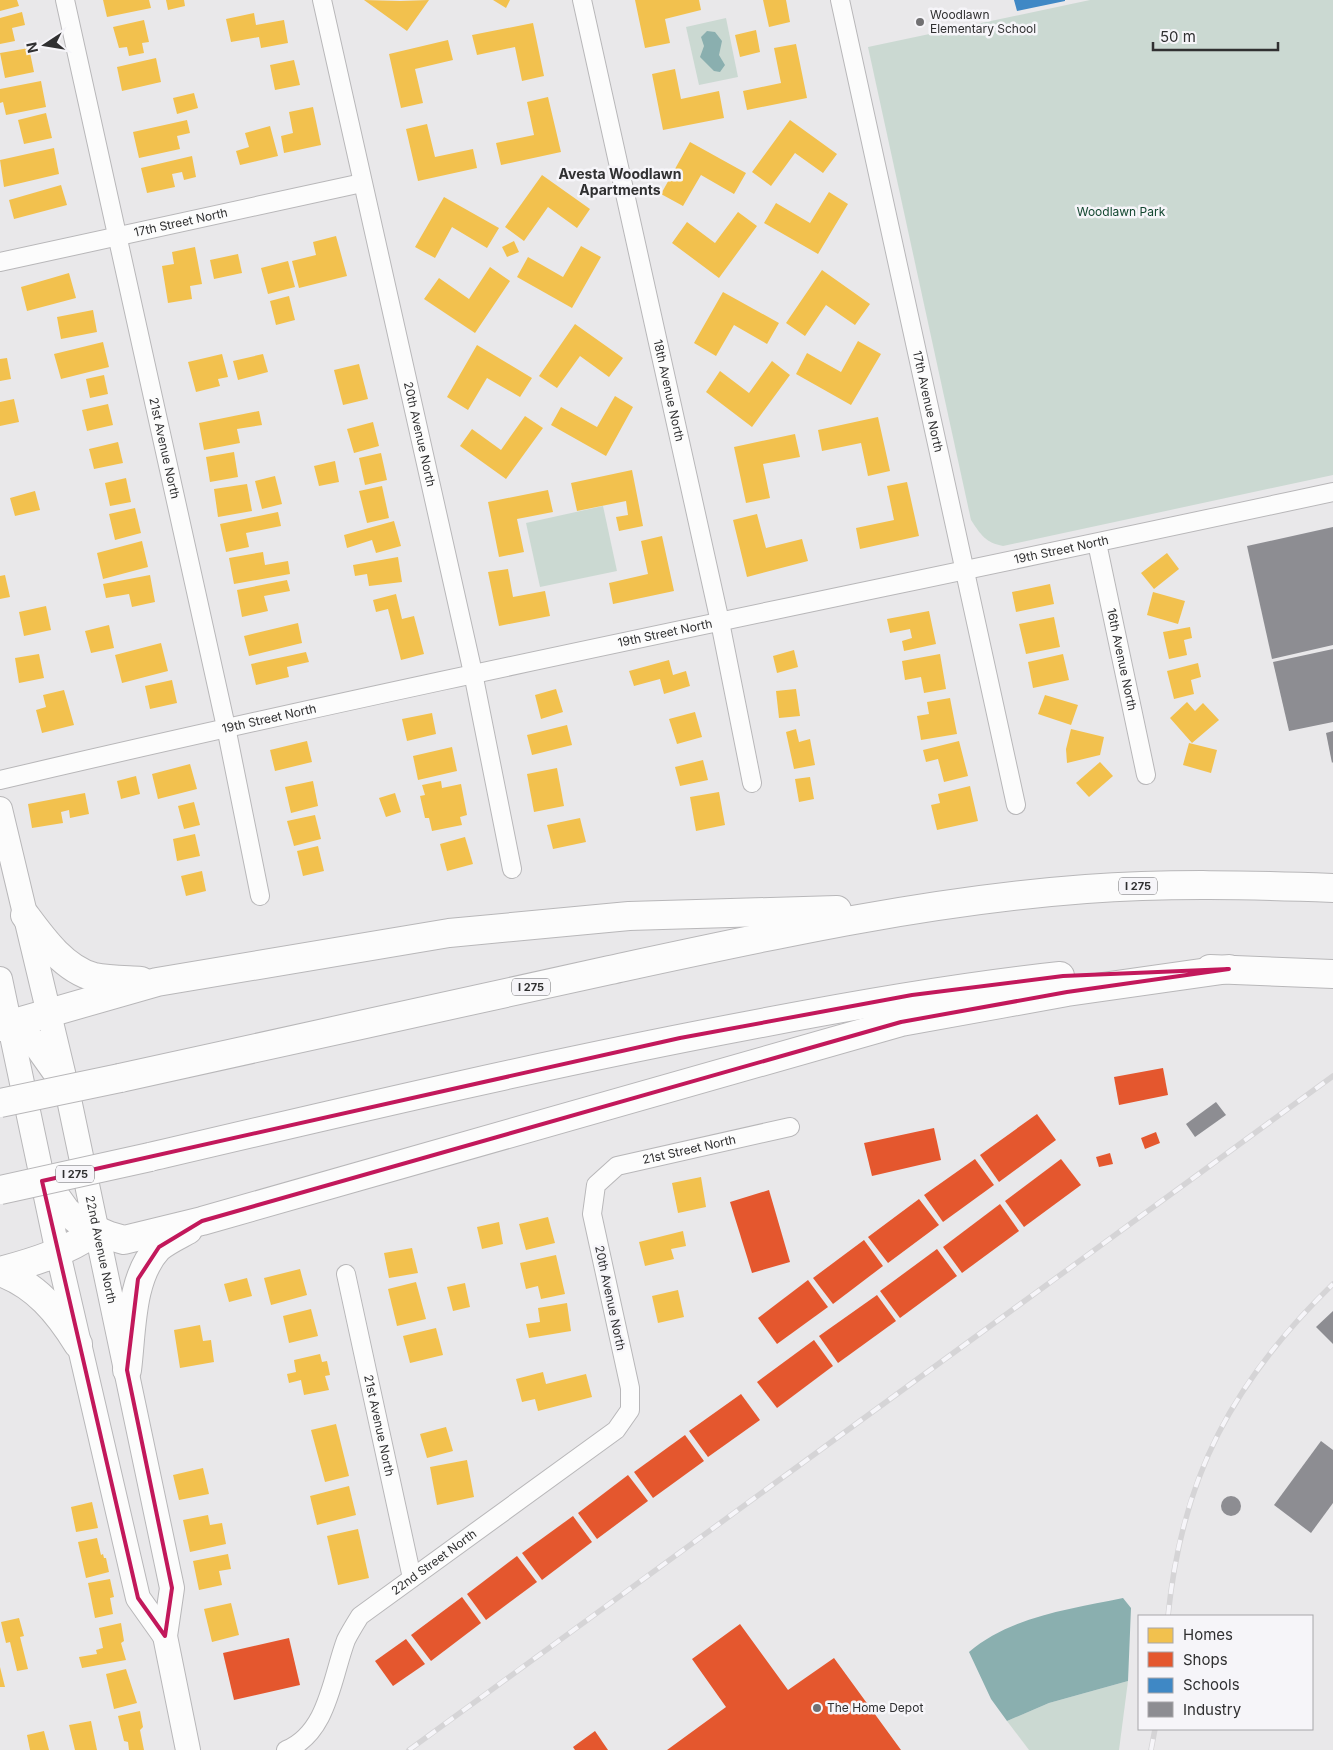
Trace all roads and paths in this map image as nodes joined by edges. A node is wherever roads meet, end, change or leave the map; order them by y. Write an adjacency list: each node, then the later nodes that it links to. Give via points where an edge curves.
1 (65, 0): 6 (street, 21st Avenue North)
2 (322, 0): 5 (street, 20th Avenue North)
3 (582, 0): 11 (street, 18th Avenue North)
4 (840, 0): 10 (street, 17th Avenue North)
5 (362, 182): 6 (street, 17th Street North); 12 (street, 20th Avenue North)
6 (117, 238): 7 (street, 17th Street North); 13 (street, 21st Avenue North)
7 (0, 262)
8 (1333, 492): 9 (street, 19th Street North)
9 (1097, 543): 10 (street, 19th Street North); 14 (street, 16th Avenue North)
10 (964, 570): 11 (street, 19th Street North); 17 (street, 17th Avenue North)
11 (720, 622): 12 (street, 19th Street North); 16 (street, 18th Avenue North)
12 (472, 673): 13 (street, 19th Street North); 19 (street, 20th Avenue North)
13 (226, 727): 15 (street, 19th Street North); 21 (street, 21st Avenue North)
14 (1146, 775)
15 (0, 780)
16 (752, 783)
17 (1016, 805)
18 (0, 809): 23 (main road, 22nd Avenue North)
19 (512, 870)
20 (1333, 888): 22 (highway, I 275, via 1142,886)
21 (260, 896)
22 (943, 906): 27 (highway, via 629,916 534,924 449,934); 31 (highway, I 275, bridge, via 770,935)
23 (25, 915): 27 (highway, via 44,941 65,960 93,976); 28 (main road, 22nd Avenue North)
24 (1229, 969): 25 (highway, I 275); 35 (highway, I 275, bridge, via 1063,976 912,995 671,1040); 36 (highway, via 1057,993 901,1022)
25 (1321, 973)
26 (0, 979): 29 (main road, 22nd Avenue North)
27 (157, 982): 28 (highway)
28 (49, 1014): 29 (highway); 30 (main road, 22nd Avenue North)
29 (4, 1026): 30 (highway, via 39,1047); 33 (main road, 22nd Avenue North)
30 (66, 1085): 37 (main road, 22nd Avenue North)
31 (0, 1103)
32 (790, 1128): 34 (street, 21st Street North, via 617,1166)
33 (41, 1176): 37 (highway, via 66,1211); 38 (main road, 22nd Avenue North)
34 (596, 1186): 43 (street, 20th Avenue North, via 592,1214 630,1388)
35 (0, 1190)
36 (202, 1221): 37 (highway, via 124,1240); 42 (highway, via 160,1247 138,1279)
37 (95, 1232): 38 (highway); 42 (main road, 22nd Avenue North)
38 (58, 1253): 39 (highway); 41 (main road, 22nd Avenue North)
39 (0, 1272): 41 (highway, via 18,1278 36,1290 65,1323)
40 (346, 1274): 44 (street, 21st Avenue North)
41 (78, 1344): 45 (main road, 22nd Avenue North, via 138,1598)
42 (127, 1370): 45 (main road, 22nd Avenue North, via 172,1588)
43 (630, 1410): 44 (street, 22nd Street North, via 616,1430)
44 (412, 1578): 47 (street, 22nd Street North, via 360,1616 347,1638 328,1699 314,1727)
45 (165, 1636): 46 (main road, 22nd Avenue North)
46 (188, 1750)
47 (286, 1750)

